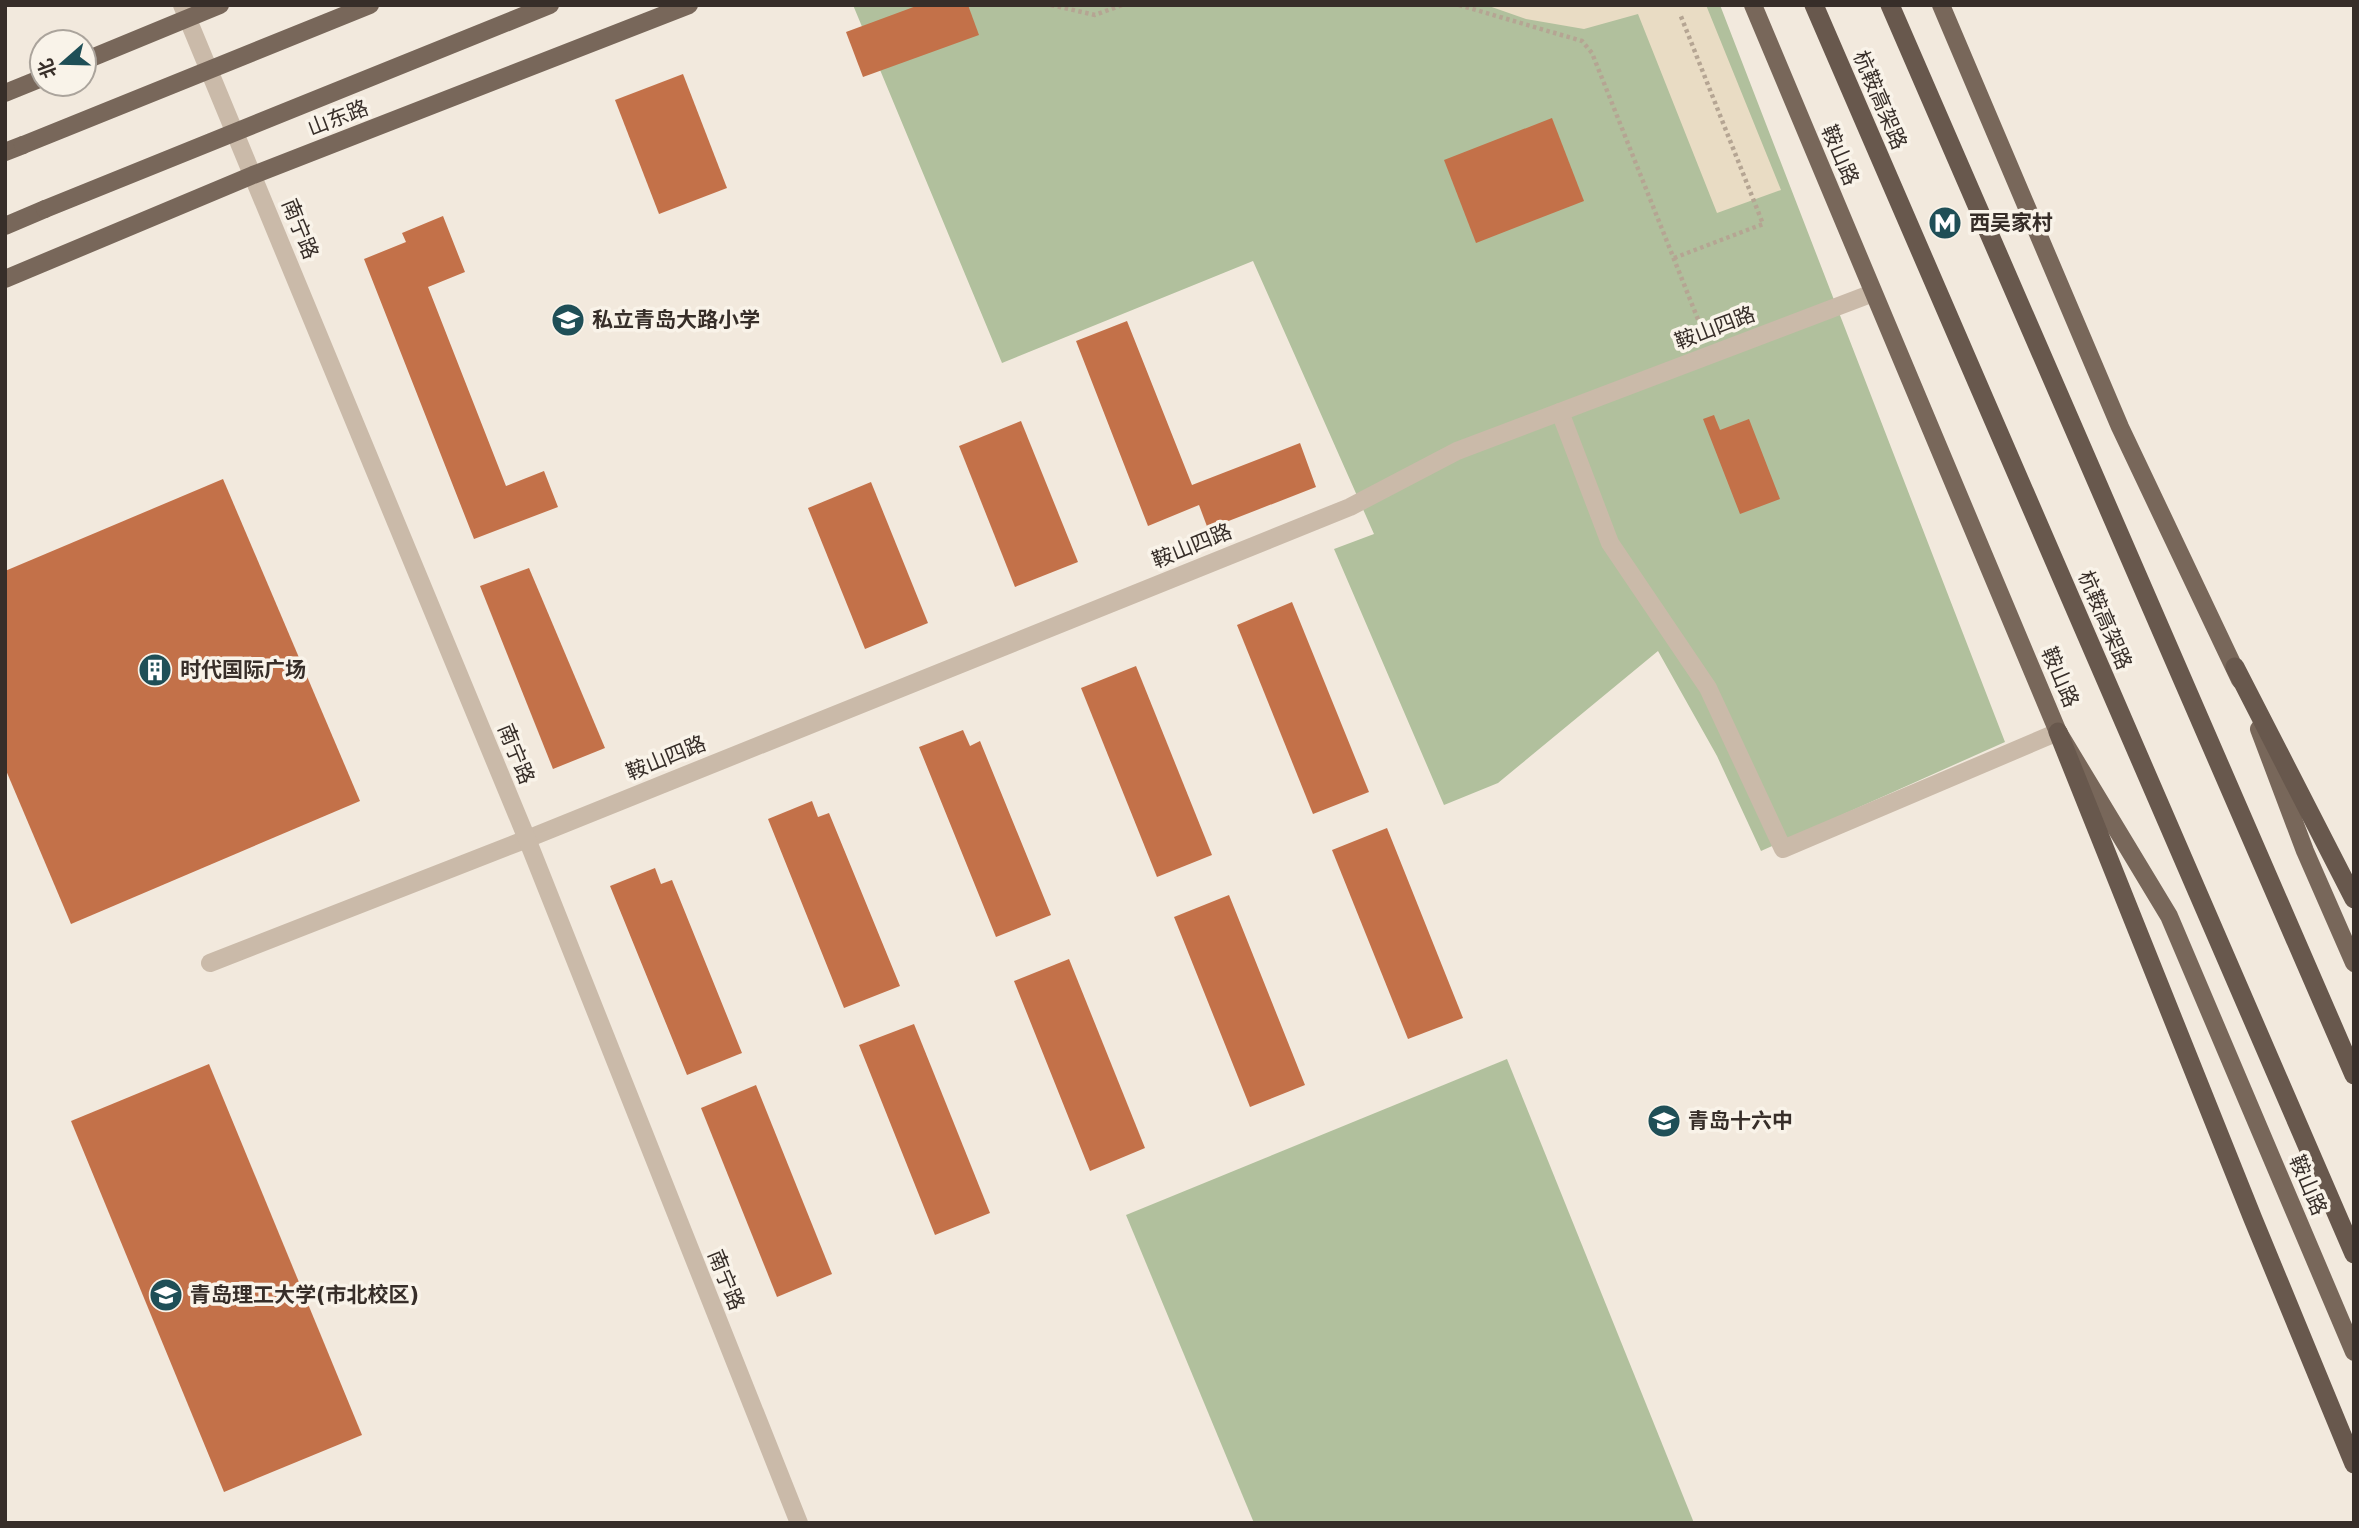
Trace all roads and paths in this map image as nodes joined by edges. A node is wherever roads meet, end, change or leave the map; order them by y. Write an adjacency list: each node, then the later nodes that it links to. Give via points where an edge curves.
1 (220, 5): 12 (main road)
2 (370, 5): 17 (main road, bridge)
3 (550, 5): 19 (main road, 山东路, bridge)
4 (689, 5): 18 (main road, 山东路)
5 (1051, 5): 6 (path, via 1095,15)
6 (1122, 5)
7 (1459, 5): 20 (path, via 1582,41 1592,53)
8 (1753, 5): 22 (main road, 鞍山路)
9 (1814, 5): 32 (highway, 杭鞍高架路)
10 (1890, 5): 31 (highway)
11 (1941, 5): 25 (main road, via 2120,427)
12 (185, 12): 14 (main road); 18 (street, 南宁路)
13 (1680, 14): 20 (path, via 1763,225)
14 (98, 54)
15 (28, 84): 16 (main road)
16 (5, 93)
17 (5, 152)
18 (253, 175): 21 (main road, 山东路); 27 (street, 南宁路)
19 (5, 226)
20 (1674, 258): 23 (path)
21 (5, 279)
22 (1872, 293): 23 (street, 鞍山四路); 26 (main road, 鞍山路)
23 (1712, 354): 24 (street, 鞍山四路)
24 (1560, 412): 26 (street, via 1610,543 1707,688 1783,849); 27 (street, 鞍山四路, via 1457,451 1350,507)
25 (2235, 667): 28 (highway); 30 (main road)
26 (2058, 732): 33 (main road, 鞍山路, via 2169,916); 34 (highway)
27 (527, 839): 29 (street, 鞍山四路); 35 (street, 南宁路)
28 (2354, 899)
29 (210, 963)
30 (2354, 964)
31 (2354, 1075)
32 (2354, 1254)
33 (2354, 1352)
34 (2354, 1464)
35 (799, 1523)

